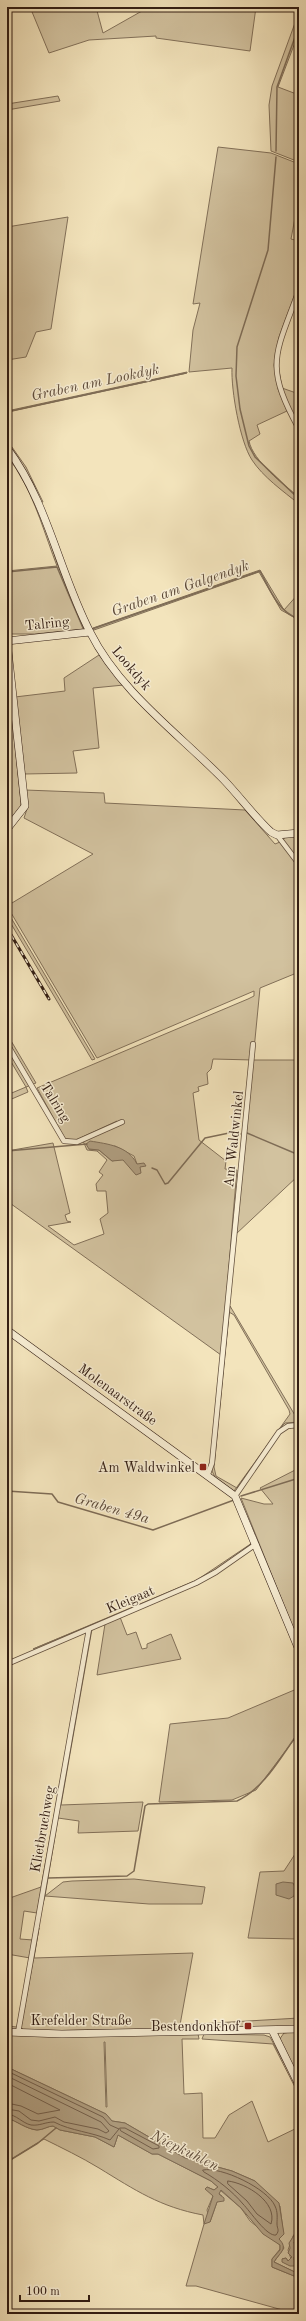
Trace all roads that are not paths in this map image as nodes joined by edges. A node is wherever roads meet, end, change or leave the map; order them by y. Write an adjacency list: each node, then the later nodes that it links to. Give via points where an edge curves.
1 (299, 290): 2 (street, via 281,337 275,368 279,388)
2 (299, 429)
3 (7, 448): 4 (street, Lookdyk, via 23,469 38,498)
4 (90, 632): 5 (street, Talring); 8 (street, Lookdyk, via 102,653 131,688 224,781 264,826)
5 (7, 642): 6 (street, Talring, via 24,806)
6 (7, 829)
7 (299, 833): 8 (street)
8 (277, 835): 9 (street, Lookdyk)
9 (299, 864)
10 (7, 1044): 12 (street, Talring, via 64,1141 77,1142)
11 (253, 1044): 15 (street, Am Waldwinkel)
12 (122, 1122)
13 (7, 1330): 15 (street, Molenaarstraße)
14 (299, 1425): 16 (street, via 288,1426 279,1432)
15 (210, 1476): 16 (street, Molenaarstraße)
16 (235, 1496): 17 (street)
17 (256, 1544): 18 (street, Kleigaat, via 196,1583); 19 (street)
18 (89, 1629): 20 (street, Kleigaat); 24 (street, Klietbruchweg)
19 (299, 1650)
20 (7, 1664)
21 (299, 2029): 22 (street, Krefelder Straße)
22 (272, 2030): 24 (street, Krefelder Straße); 25 (street)
23 (7, 2032): 24 (street, Krefelder Straße)
24 (18, 2033)
25 (299, 2085)

